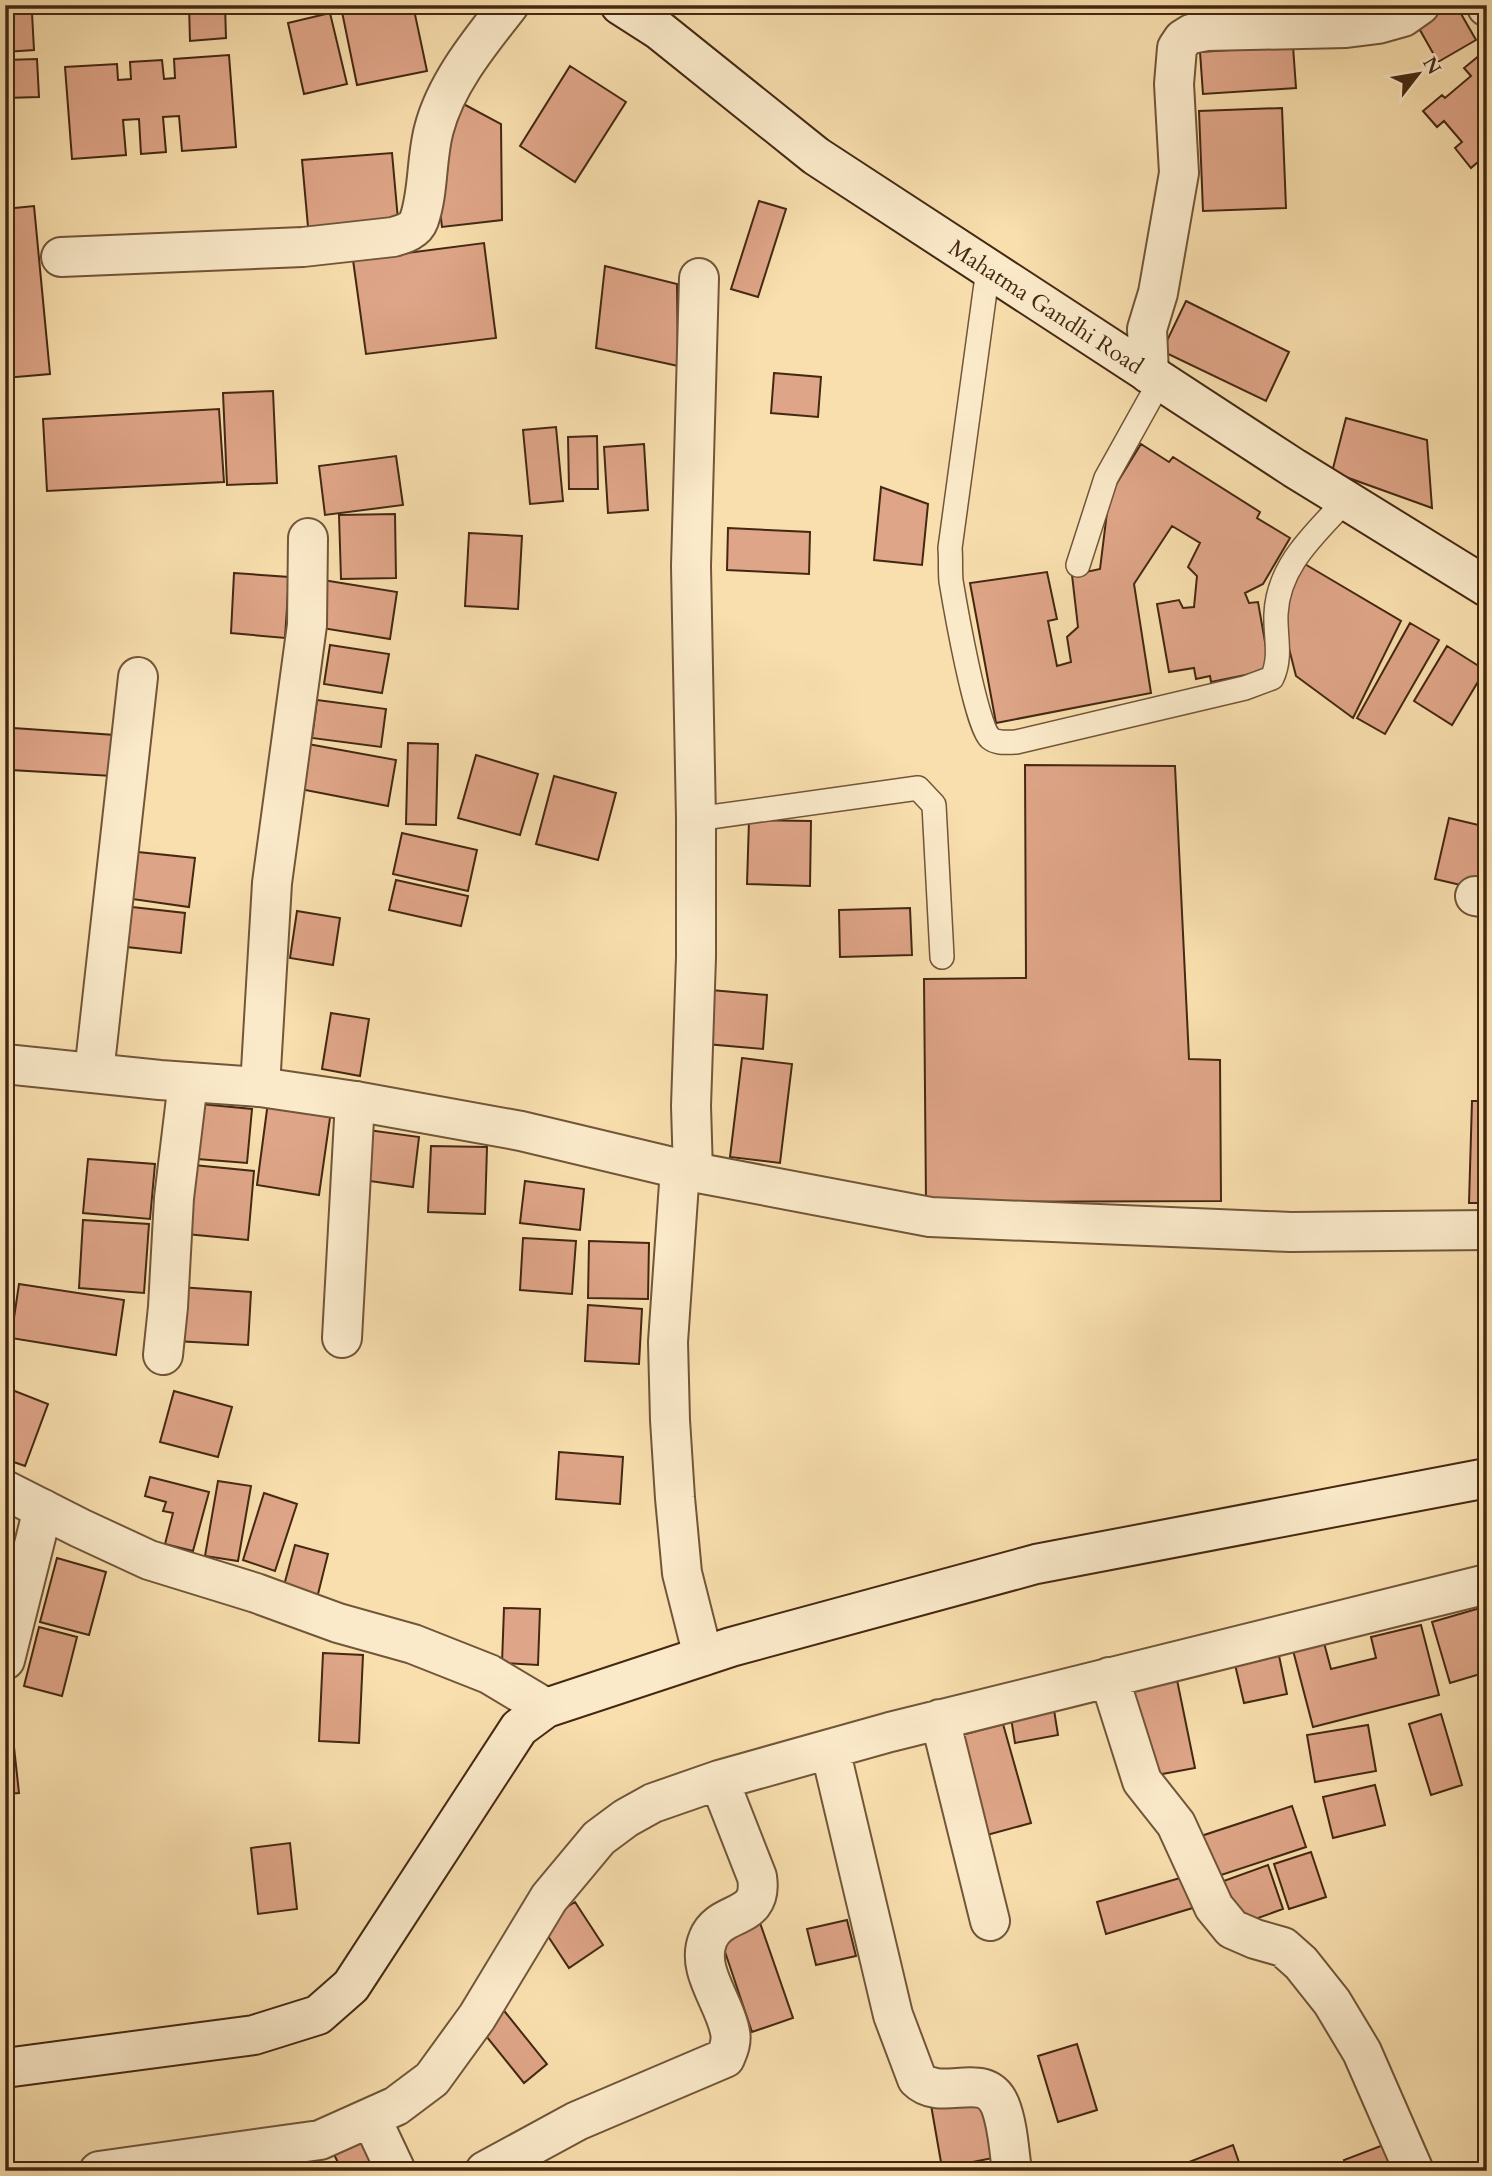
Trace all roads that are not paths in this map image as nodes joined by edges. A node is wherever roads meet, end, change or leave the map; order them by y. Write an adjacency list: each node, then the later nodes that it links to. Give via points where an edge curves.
1 (509, 5): 6 (street, via 449,94 434,129 419,220 407,233 303,247)
2 (620, 5): 7 (street, Mahatma Gandhi Road, via 659,30 816,156)
3 (1283, 5): 5 (street)
4 (1420, 5): 5 (street, via 1403,17 1367,25)
5 (1246, 30): 9 (street, via 1191,34 1177,48 1174,83 1179,173 1158,293 1147,328)
6 (61, 257)
7 (988, 269): 9 (street, Mahatma Gandhi Road); 10 (lane, via 950,548 951,579 975,701 990,738 999,743 1016,741 1272,678 1279,592 1296,554)
8 (699, 278): 15 (street, via 691,566)
9 (1155, 377): 10 (street, Mahatma Gandhi Road); 12 (lane, via 1106,478)
10 (1346, 500): 13 (street, Mahatma Gandhi Road)
11 (308, 538): 20 (street, via 307,625 272,883)
12 (1078, 565)
13 (1487, 587)
14 (138, 677): 18 (street)
15 (696, 819): 16 (lane, via 918,788 934,805); 22 (street, via 696,957)
16 (942, 957)
17 (5, 1064): 18 (street)
18 (94, 1073): 19 (street)
19 (188, 1082): 20 (street); 25 (street)
20 (260, 1087): 21 (street)
21 (355, 1101): 22 (street, via 521,1131); 24 (street)
22 (687, 1171): 23 (street, via 930,1217 1291,1232); 30 (street, via 668,1342 670,1420 682,1573)
23 (1487, 1230)
24 (342, 1338)
25 (163, 1355)
26 (1487, 1478): 30 (street, via 1036,1564)
27 (5, 1490): 28 (street)
28 (43, 1509): 31 (street); 33 (street, via 149,1560 414,1644 489,1674)
29 (1487, 1584): 32 (street)
30 (703, 1656): 33 (street)
31 (5, 1660)
32 (1109, 1677): 34 (street); 45 (street, via 1142,1781 1176,1824 1214,1907 1232,1929 1283,1947 1332,2002 1362,2052)
33 (547, 1709): 38 (street, via 519,1728 351,1986 318,2014 254,2035)
34 (940, 1719): 35 (street); 37 (street)
35 (830, 1749): 36 (street); 44 (street, via 893,2015 917,2078 940,2090 982,2087 993,2094 1000,2106)
36 (719, 1780): 39 (street, via 653,1804 599,1838 549,1898 477,2018 432,2079); 43 (street, via 759,1890 748,1909 718,1925 708,1936 704,1951 730,2031 725,2058 577,2121)
37 (990, 1920)
38 (5, 2068)
39 (372, 2118): 40 (street); 42 (street)
40 (277, 2160): 41 (street)
41 (99, 2171)
42 (396, 2171)
43 (485, 2171)
44 (1012, 2171)
45 (1414, 2171)

